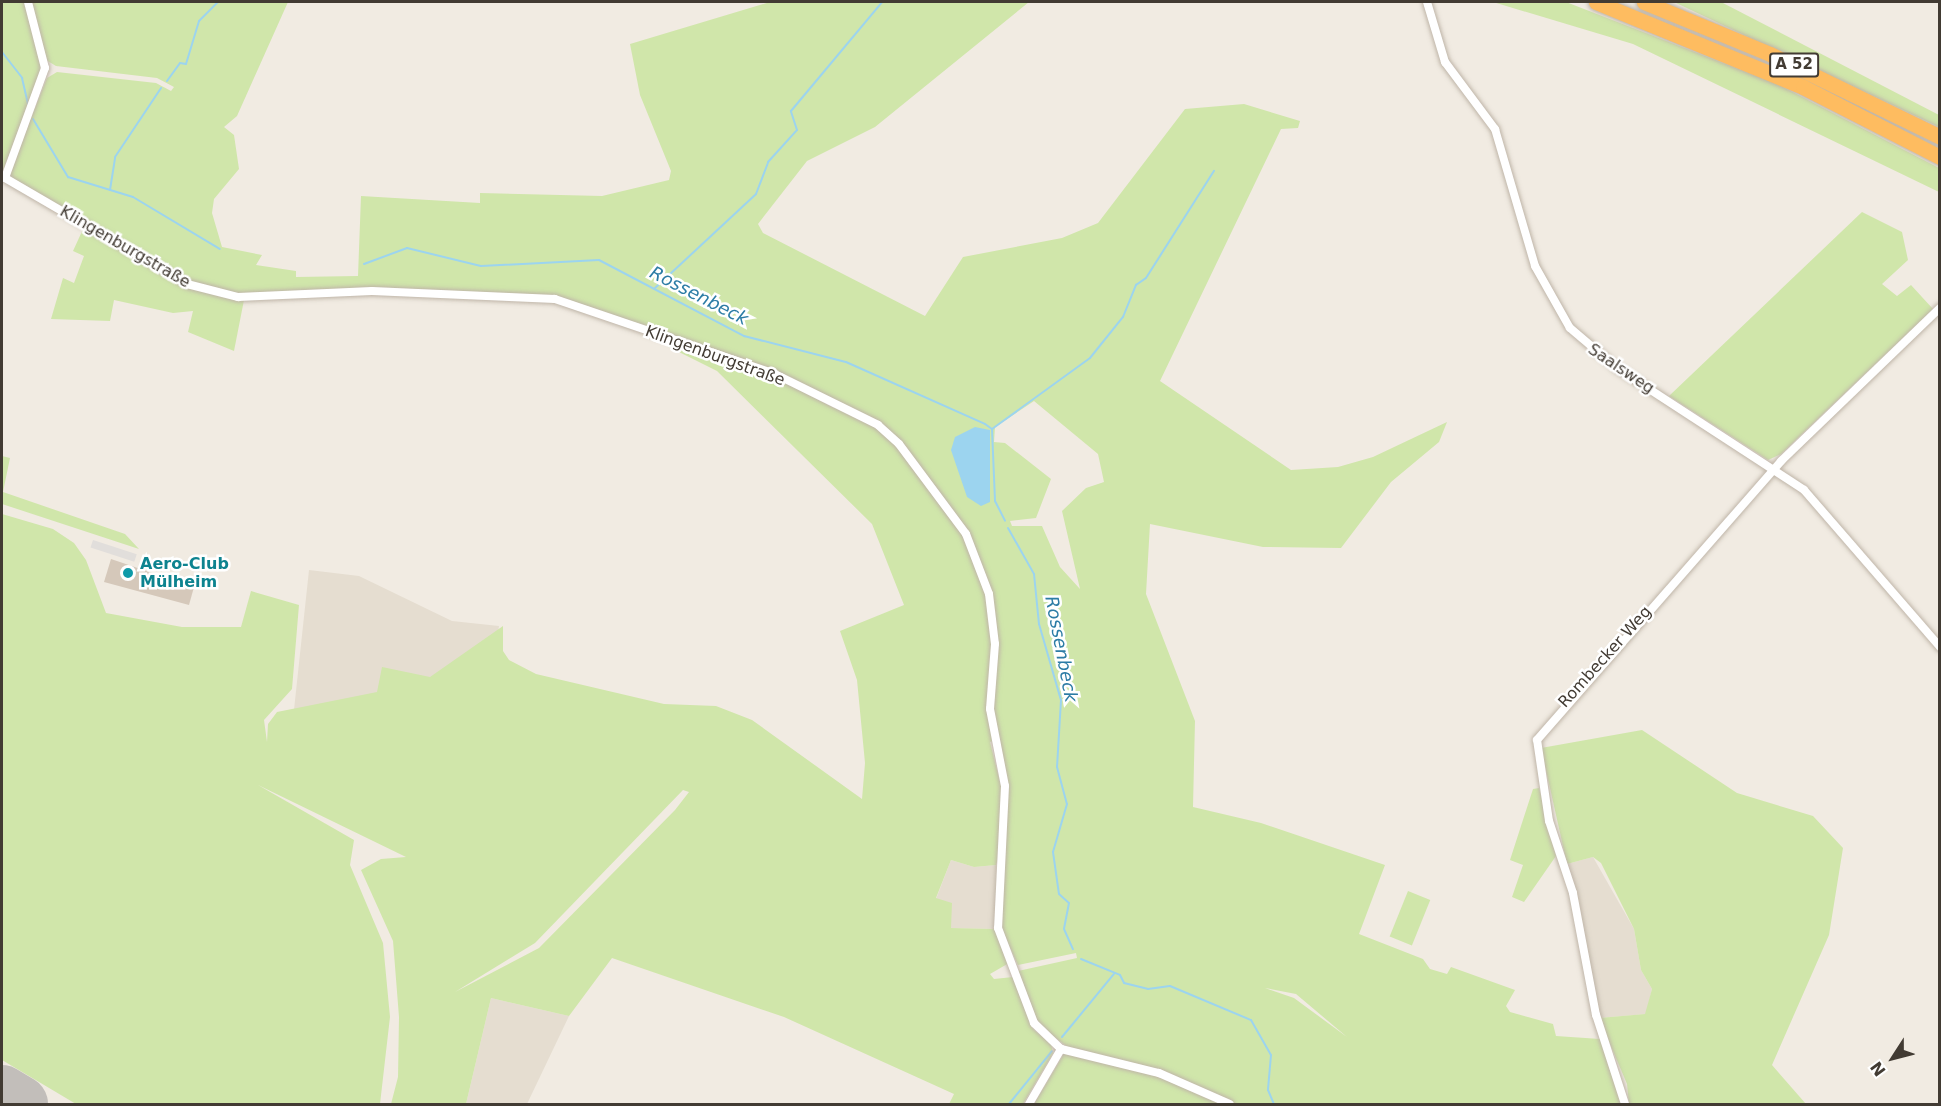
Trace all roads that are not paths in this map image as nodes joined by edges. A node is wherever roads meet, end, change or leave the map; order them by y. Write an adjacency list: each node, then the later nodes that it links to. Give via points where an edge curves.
1 (28, 2): 10 (street, Klingenburgstraße, via 45,68 5,178 207,292 238,297 372,291 555,299 776,374 878,425 942,494 966,534 989,594 995,644 990,709 1005,786 998,928 1034,1023)
2 (1427, 2): 8 (street, Saalsweg, via 1445,62 1495,129 1535,266 1570,328 1617,368)
3 (1596, 2): 6 (highway, A 52, via 1803,87)
4 (1644, 2): 5 (highway, A 52, via 1790,63)
5 (1940, 137)
6 (1940, 157)
7 (1940, 308): 8 (street, Rombecker Weg)
8 (1775, 469): 9 (street, Saalsweg, via 1822,506); 13 (street, Rombecker Weg, via 1538,740 1549,821 1574,893 1596,1015)
9 (1940, 647)
10 (1061, 1049): 11 (street); 12 (street, via 1159,1073)
11 (1029, 1104)
12 (1230, 1104)
13 (1625, 1104)

